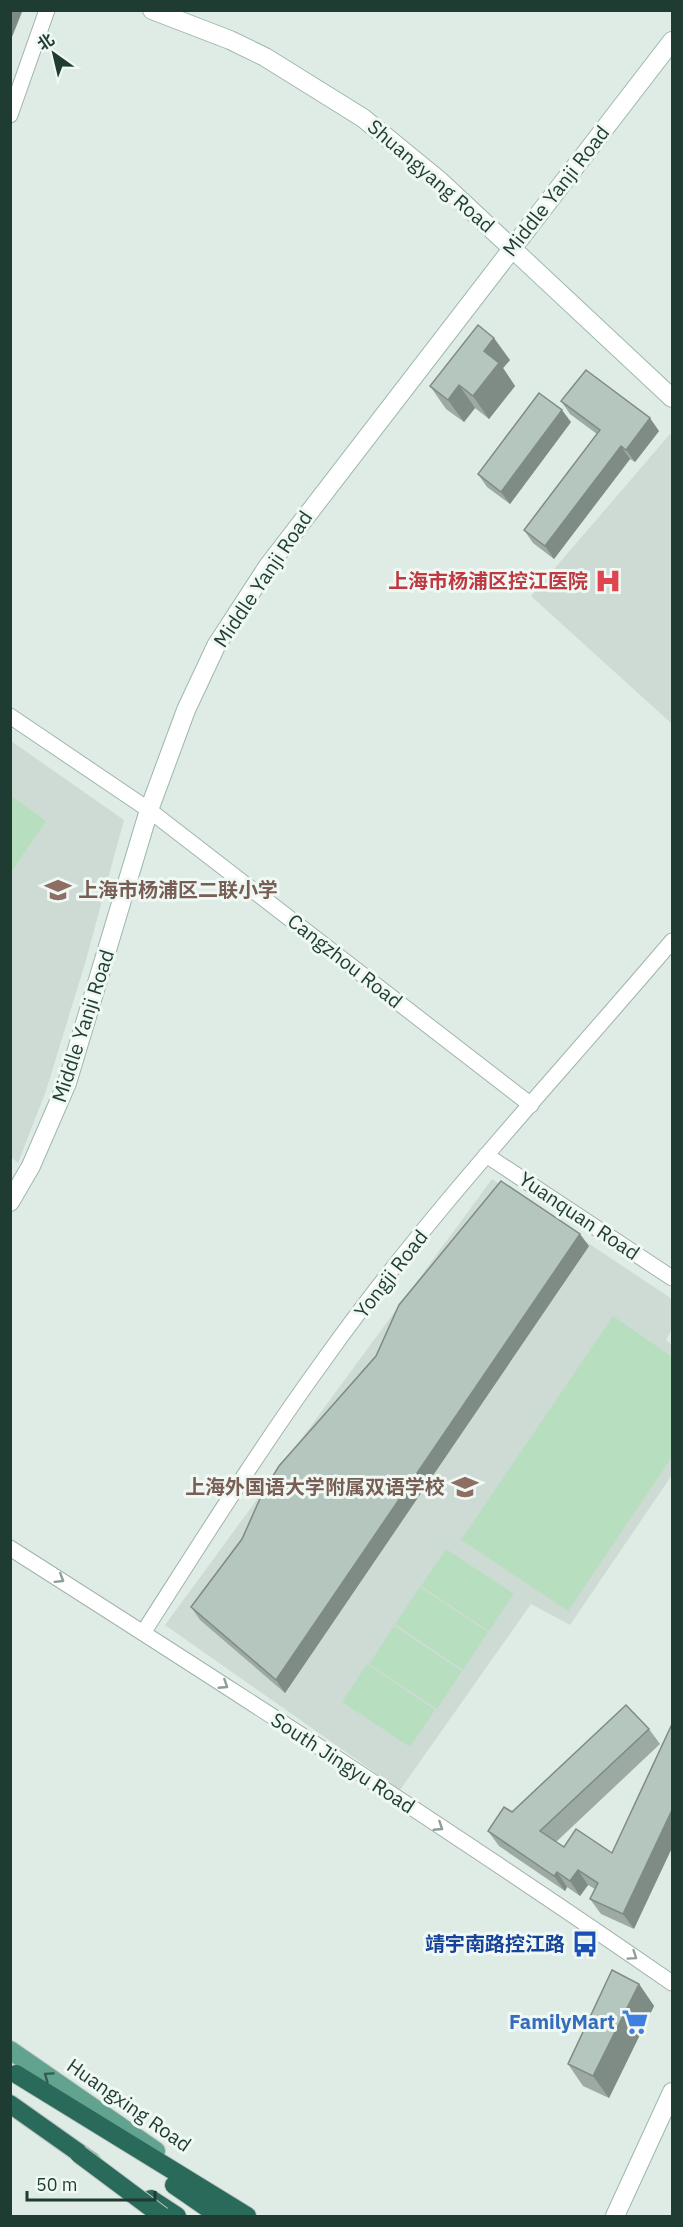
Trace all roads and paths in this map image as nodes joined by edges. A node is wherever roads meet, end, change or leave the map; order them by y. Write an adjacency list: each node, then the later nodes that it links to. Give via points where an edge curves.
1 (47, 10): 4 (street)
2 (152, 10): 5 (street, Shuangyang Road, via 265,57 363,118)
3 (672, 41): 5 (street, Middle Yanji Road)
4 (10, 115)
5 (513, 247): 6 (street, Shuangyang Road); 8 (street, Middle Yanji Road, via 268,566 216,646 186,710)
6 (672, 398)
7 (10, 716): 8 (street, Cangzhou Road)
8 (149, 810): 10 (street, Cangzhou Road); 12 (street, Middle Yanji Road, via 67,1083 31,1167)
9 (672, 941): 10 (street, Yongji Road)
10 (531, 1105): 11 (street, Yongji Road)
11 (486, 1155): 13 (street, Yuanquan Road); 15 (street, Yongji Road, via 324,1359)
12 (10, 1202)
13 (672, 1278)
14 (10, 1548): 15 (street, South Jingyu Road, one-way to 15)
15 (143, 1632): 16 (street, South Jingyu Road, one-way to 16)
16 (672, 1983)
17 (10, 2050): 27 (main road, Huangxing Road, one-way to 17)
18 (13, 2072): 26 (highway); 27 (highway)
19 (672, 2092): 28 (street)
20 (10, 2104): 22 (highway)
21 (10, 2112): 24 (main road)
22 (80, 2154): 23 (highway, bridge); 25 (highway, bridge)
23 (162, 2217)
24 (167, 2217)
25 (177, 2217)
26 (219, 2217)
27 (249, 2217)
28 (615, 2217)

